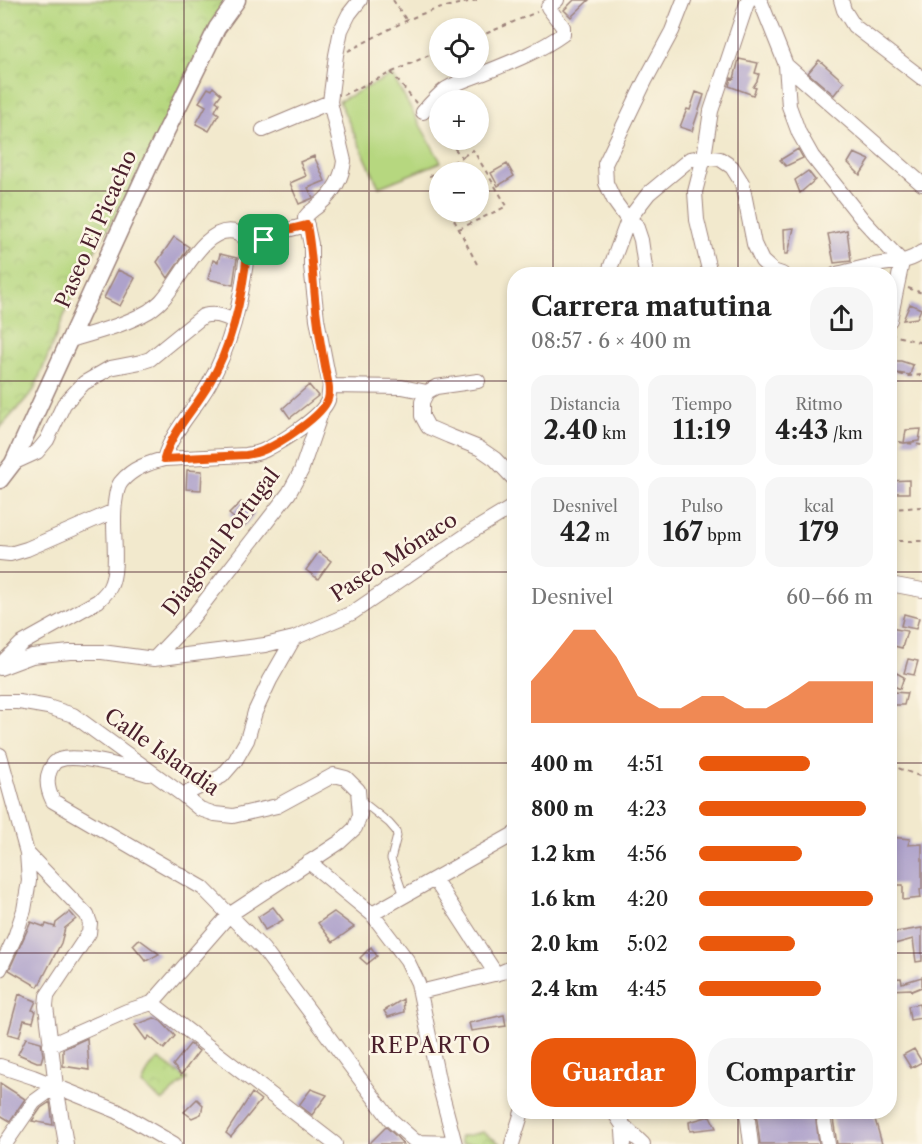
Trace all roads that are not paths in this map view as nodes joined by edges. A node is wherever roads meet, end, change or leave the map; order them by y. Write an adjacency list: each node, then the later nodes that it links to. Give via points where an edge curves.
1 (237, 0): 27 (street, Paseo El Picacho, via 217,28 151,162)
2 (360, 0): 10 (street, via 341,30)
3 (684, 0): 15 (street, via 605,164 606,183)
4 (748, 0): 13 (street, via 711,111)
5 (760, 0): 8 (street)
6 (841, 0): 9 (street, via 854,26)
7 (553, 4): 11 (street, via 563,34 444,91)
8 (786, 64): 14 (street); 19 (street, via 789,106 799,133 824,171)
9 (922, 78)
10 (330, 102): 12 (street); 16 (street, via 343,171 339,182 309,211)
11 (423, 112)
12 (263, 130)
13 (704, 157): 15 (street, via 690,159 649,193); 22 (street, via 695,192); 23 (street, via 720,159 732,167 742,183 754,244)
14 (922, 184)
15 (628, 220): 20 (street); 21 (street, via 636,225)
16 (307, 225): 17 (street); 29 (street, via 317,319)
17 (248, 242): 26 (street); 27 (street, via 239,233 213,235 149,311)
18 (922, 252): 19 (street)
19 (902, 262): 24 (street); 25 (street)
20 (611, 267)
21 (645, 267)
22 (708, 267)
23 (768, 267)
24 (868, 267)
25 (897, 286)
26 (234, 321): 32 (street, via 225,352 209,384 168,446); 33 (street, via 219,314 203,316 150,358 110,368 84,383 64,404 37,452)
27 (70, 340): 33 (street, Paseo El Picacho)
28 (478, 381): 30 (street, via 436,387)
29 (330, 386): 30 (street, via 402,387); 31 (street, Diagonal Portugal)
30 (428, 392): 34 (street, via 422,402 422,416 428,427 479,448)
31 (322, 410): 32 (street, via 295,432 257,453); 42 (street, Diagonal Portugal, via 301,471 289,493 189,622)
32 (164, 459): 37 (street, via 143,465 121,482)
33 (13, 463): 35 (street, Paseo El Picacho)
34 (507, 472)
35 (0, 480)
36 (507, 510): 41 (street, Paseo Mónaco, via 352,613)
37 (114, 511): 38 (street, via 27,549); 43 (street, via 114,573 106,593 21,644)
38 (0, 553)
39 (897, 585): 40 (street)
40 (922, 590)
41 (294, 638): 42 (street, Paseo Mónaco); 47 (street, via 270,680 236,761 222,776)
42 (154, 658): 43 (street, Paseo Mónaco, via 69,652 33,656)
43 (0, 666)
44 (0, 702): 46 (street, Calle Islandia, via 48,707 73,715)
45 (0, 755): 50 (street)
46 (161, 778): 47 (street, Calle Islandia); 55 (street, via 109,763 70,759 57,760 47,778 53,801 203,888)
47 (183, 795): 48 (street, Calle Islandia, via 200,809 233,816 277,806 334,775 346,778 358,790)
48 (359, 798): 51 (street, via 356,828); 53 (lane, via 396,831 391,859)
49 (507, 838): 52 (street)
50 (27, 853): 56 (street, via 29,881 24,910); 61 (street, via 87,915 90,923 89,933 47,996)
51 (309, 862): 54 (street); 55 (street)
52 (435, 879): 53 (street); 58 (street)
53 (404, 897): 54 (street)
54 (372, 914): 59 (street, via 407,960)
55 (229, 915): 60 (street); 69 (street, via 263,949 390,1119 416,1142)
56 (0, 969)
57 (507, 970): 58 (street)
58 (495, 974): 59 (street)
59 (420, 992): 69 (street)
60 (152, 1003): 61 (street); 73 (street)
61 (50, 1045): 63 (street)
62 (0, 1066): 63 (street)
63 (56, 1086): 70 (street, via 34,1102); 71 (street); 72 (street, via 117,1111)
64 (520, 1119): 74 (street)
65 (622, 1119): 75 (street)
66 (623, 1119): 76 (street)
67 (748, 1119): 77 (street)
68 (824, 1122): 78 (street)
69 (454, 1143)
70 (5, 1144)
71 (66, 1144)
72 (174, 1144)
73 (335, 1144)
74 (512, 1144)
75 (624, 1144)
76 (643, 1144)
77 (751, 1144)
78 (828, 1144)

